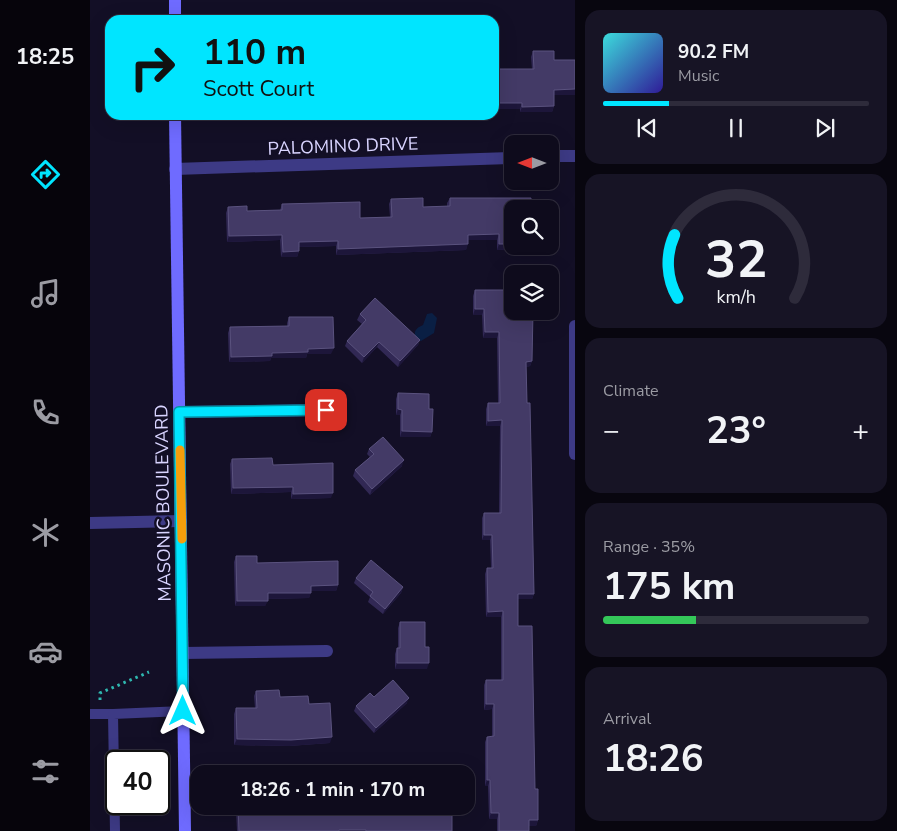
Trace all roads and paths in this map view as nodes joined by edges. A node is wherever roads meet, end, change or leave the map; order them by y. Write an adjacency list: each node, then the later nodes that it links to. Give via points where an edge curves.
1 (175, 0): 2 (street)
2 (175, 15)
3 (175, 120): 7 (street, MASONIC BOULEVARD)
4 (559, 156): 5 (street)
5 (574, 156)
6 (504, 158): 7 (street, PALOMINO DRIVE)
7 (176, 169): 10 (street, MASONIC BOULEVARD)
8 (574, 326): 11 (street)
9 (326, 410): 10 (street)
10 (179, 412): 12 (street, MASONIC BOULEVARD)
11 (574, 454)
12 (181, 521): 13 (street); 15 (street, MASONIC BOULEVARD)
13 (90, 523)
14 (327, 651): 15 (street)
15 (183, 653): 16 (street, MASONIC BOULEVARD)
16 (183, 711): 18 (lane); 20 (street, MASONIC BOULEVARD)
17 (90, 714): 18 (lane)
18 (113, 714): 19 (lane)
19 (115, 831)
20 (185, 831)

